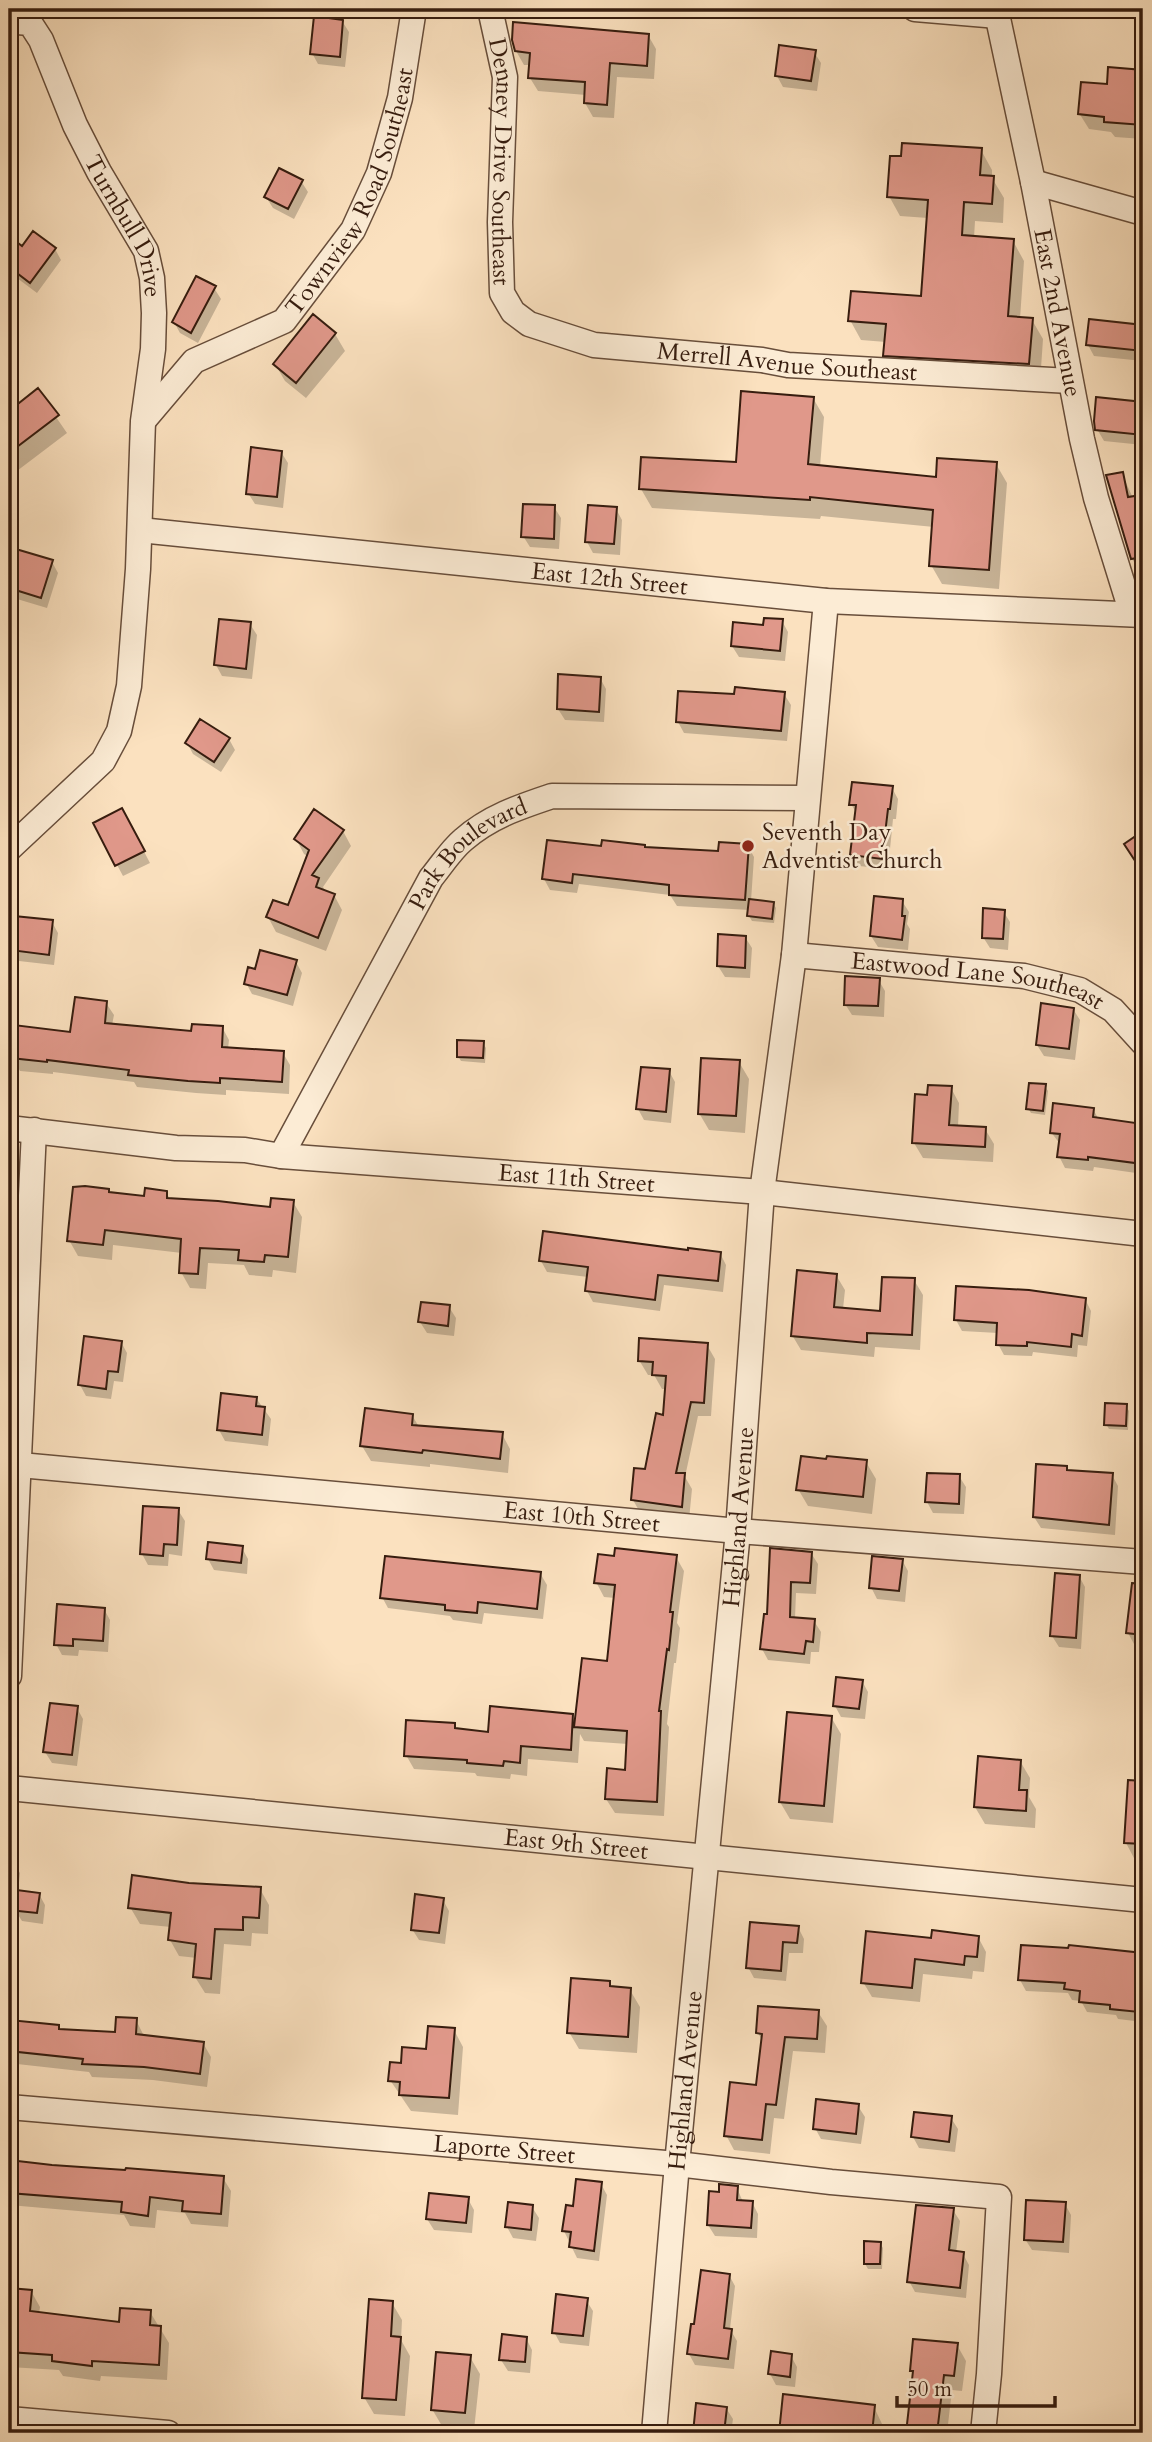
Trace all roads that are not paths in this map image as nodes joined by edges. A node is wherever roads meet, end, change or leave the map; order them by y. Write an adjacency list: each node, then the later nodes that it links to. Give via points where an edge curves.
1 (414, 9): 10 (street, Townview Road Southeast, via 400,98 379,173 353,230 284,321 194,361)
2 (490, 9): 8 (street, Denney Drive Southeast, via 505,78 502,293)
3 (915, 9): 4 (street)
4 (997, 13): 6 (street, East 2nd Avenue)
5 (9, 25): 10 (street, Turnbull Drive, via 30,23 41,40 75,125 146,251 154,313)
6 (1033, 182): 7 (street); 9 (street, East 2nd Avenue)
7 (1143, 212)
8 (513, 312): 9 (street, Merrell Avenue Southeast, via 529,324 594,345 788,365)
9 (1070, 381): 13 (street, East 2nd Avenue, via 1096,498)
10 (143, 421): 11 (street, Turnbull Drive)
11 (141, 530): 12 (street, East 12th Street); 15 (street, via 129,686 119,731 103,761)
12 (825, 601): 13 (street, East 12th Street); 14 (street, Highland Avenue)
13 (1138, 614)
14 (807, 798): 16 (street, Highland Avenue); 20 (street, Park Boulevard, via 552,796 486,822 461,841 431,878)
15 (9, 849)
16 (794, 955): 17 (street, Eastwood Lane Southeast, via 1035,979 1080,990 1112,1010); 21 (street, Highland Avenue)
17 (1143, 1043)
18 (9, 1128): 19 (street, East 11th Street)
19 (34, 1130): 20 (street, East 11th Street); 23 (street)
20 (281, 1156): 21 (street, East 11th Street)
21 (762, 1192): 22 (street, East 11th Street); 24 (street, Highland Avenue)
22 (1143, 1234)
23 (20, 1465): 24 (street, East 10th Street); 26 (street)
24 (738, 1531): 25 (street, East 10th Street); 28 (street, Highland Avenue)
25 (1143, 1562)
26 (9, 1676)
27 (9, 1788): 28 (street, East 9th Street)
28 (706, 1858): 29 (street, East 9th Street); 31 (street, Highland Avenue)
29 (1143, 1900)
30 (9, 2107): 31 (street, Laporte Street)
31 (677, 2164): 35 (street, Highland Avenue); 36 (street, Laporte Street, via 999,2197)
32 (9, 2419): 33 (street)
33 (141, 2432): 34 (street)
34 (168, 2433)
35 (654, 2433)
36 (983, 2433)

